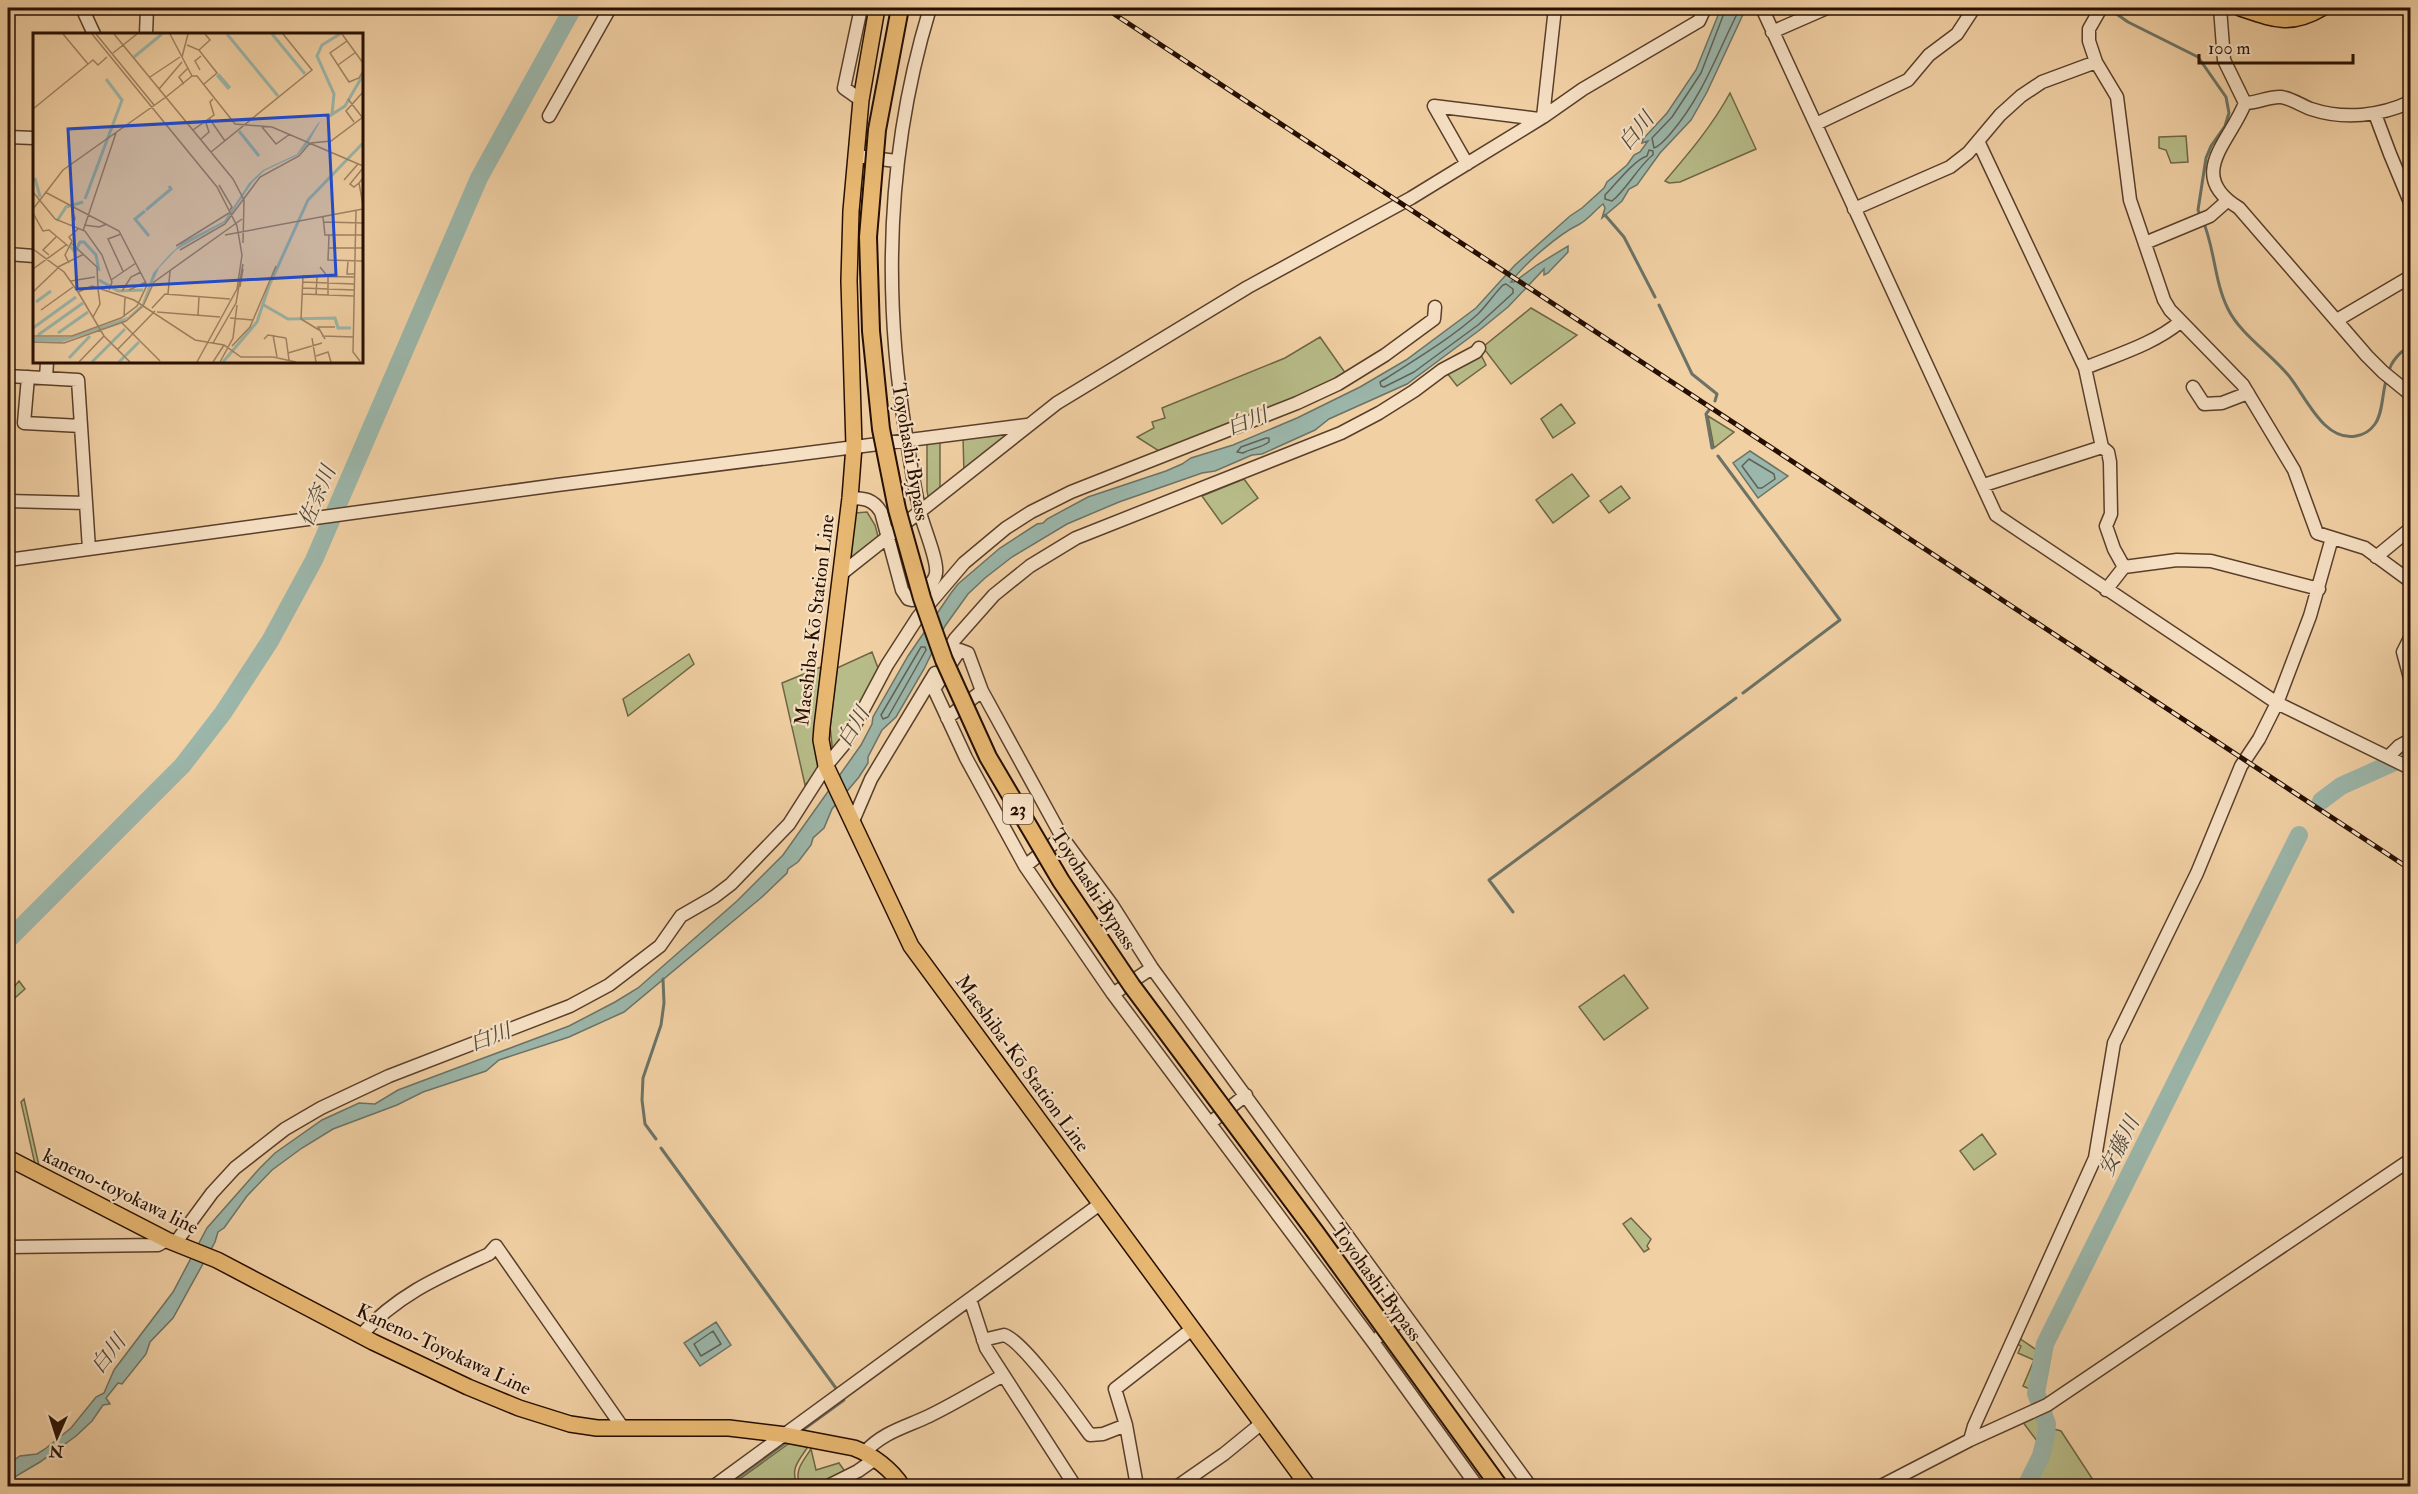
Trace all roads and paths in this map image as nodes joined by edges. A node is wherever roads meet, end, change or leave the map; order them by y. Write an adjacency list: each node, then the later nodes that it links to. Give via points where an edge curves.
1 (81, 8): 19 (street)
2 (147, 8): 20 (street)
3 (610, 8): 26 (street)
4 (861, 8): 22 (street, via 844,88)
5 (877, 8): 22 (main road, Maeshiba-Kō Station Line)
6 (892, 8): 117 (highway, Toyohashi Bypass / 23, via 868,132 862,234 864,331 874,430 890,511 938,660 980,758 1061,892 1127,990)
7 (900, 8): 118 (highway, Toyohashi Bypass / 23, bridge, via 878,130 868,237 872,331 881,429 897,509 944,660 987,757 1061,881 1132,986)
8 (930, 8): 33 (street, via 907,95)
9 (1555, 8): 27 (street)
10 (1705, 8): 27 (street, via 1699,21)
11 (1762, 8): 18 (street)
12 (1827, 8): 18 (street)
13 (1974, 8): 28 (street, via 1957,34 1929,55 1908,80)
14 (2220, 8): 24 (street, via 2224,60)
15 (2240, 8): 16 (main road, via 2273,19 2293,20)
16 (2322, 8)
17 (2100, 9): 21 (street, via 2089,28)
18 (1772, 32): 28 (street)
19 (93, 33)
20 (146, 33)
21 (2096, 62): 31 (street, via 2042,82 2021,96); 38 (street, via 2120,108 2130,200)
22 (861, 100): 32 (main road, Maeshiba-Kō Station Line)
23 (2410, 102): 25 (street)
24 (2245, 104): 25 (street, via 2281,97 2314,110); 35 (street, via 2212,167)
25 (2375, 114): 36 (street)
26 (549, 116)
27 (1541, 118): 34 (street); 34 (street, via 1434,106)
28 (1816, 124): 37 (street)
29 (8, 137): 30 (street)
30 (33, 138)
31 (1978, 141): 37 (street, via 1950,167); 47 (street)
32 (856, 156): 33 (street); 57 (main road, Maeshiba-Kō Station Line, via 849,281)
33 (896, 161): 56 (street, via 891,309)
34 (1467, 164): 54 (street, via 1248,287 1057,403)
35 (2227, 201): 38 (street, via 2210,216); 43 (street, via 2239,207)
36 (2410, 202)
37 (1854, 209): 59 (street)
38 (2145, 243): 44 (street, via 2164,300)
39 (8, 254): 40 (street)
40 (33, 256)
41 (2410, 277): 43 (street)
42 (1435, 307): 82 (street, via 1434,319 1385,356 1338,384 1071,492 1006,528 964,563 918,617)
43 (2337, 320): 53 (street, via 2387,376)
44 (2180, 322): 47 (street, via 2140,345); 52 (street)
45 (1479, 348): 83 (street, via 1341,433 1076,538 1030,566 994,595 955,639)
46 (47, 363): 50 (street)
47 (2085, 368): 58 (street)
48 (8, 376): 49 (street)
49 (28, 377): 50 (street); 55 (street, via 24,423)
50 (46, 378): 55 (street, via 78,380)
51 (2193, 387): 52 (street, via 2204,404 2222,403)
52 (2248, 393): 66 (street, via 2295,470 2317,533)
53 (2410, 394)
54 (1028, 425): 56 (street); 63 (street)
55 (81, 426): 62 (street)
56 (907, 441): 57 (street); 63 (street)
57 (854, 446): 60 (main road, Maeshiba-Kō Station Line); 67 (street)
58 (2102, 447): 59 (street); 70 (street, via 2110,462 2111,514 2106,526)
59 (1984, 485): 74 (street, via 1996,515)
60 (850, 498): 65 (street, via 866,499 877,506); 71 (main road, Maeshiba-Kō Station Line)
61 (8, 501): 62 (street)
62 (86, 503): 67 (street)
63 (920, 512): 65 (street); 65 (street, via 937,571 931,583 912,600 902,590)
64 (2410, 529): 68 (street)
65 (887, 537): 71 (street)
66 (2332, 538): 68 (street, via 2365,548); 73 (street)
67 (89, 549): 69 (street)
68 (2376, 556): 72 (street)
69 (8, 560)
70 (2124, 567): 73 (street, via 2178,560 2211,561); 74 (street)
71 (841, 574): 82 (main road, Maeshiba-Kō Station Line, via 822,726)
72 (2410, 581)
73 (2319, 589): 78 (street)
74 (2106, 590): 78 (street)
75 (2410, 638): 76 (street, via 2403,652)
76 (2410, 678)
77 (982, 691): 79 (street); 79 (street, via 968,653 960,650 934,688); 84 (street)
78 (2277, 703): 81 (street); 107 (street, via 2241,766 2198,873 2114,1043 2095,1158)
79 (947, 718): 85 (street)
80 (2410, 740): 81 (street, via 2399,746)
81 (2398, 761)
82 (827, 768): 83 (main road, Maeshiba-Kō Station Line); 93 (street, via 789,824 731,884 681,916 660,946 609,985 570,1006 363,1088 285,1129 212,1193)
83 (851, 817): 92 (main road, Maeshiba-Kō Station Line, via 911,946)
84 (1062, 837): 85 (street); 86 (street)
85 (1025, 866): 87 (street)
86 (1152, 968): 87 (street); 88 (street)
87 (1113, 994): 89 (street)
88 (1246, 1095): 89 (street); 97 (street)
89 (1210, 1123): 101 (street)
90 (8, 1158): 93 (main road, kaneno-toyokawa line)
91 (2410, 1160): 107 (street, via 2041,1407)
92 (1100, 1204): 96 (street); 98 (main road, Maeshiba-Kō Station Line)
93 (176, 1243): 94 (street); 95 (main road, kaneno-toyokawa line)
94 (8, 1247)
95 (217, 1260): 99 (main road, Kaneno-Toyokawa Line)
96 (970, 1299): 100 (street); 106 (street)
97 (1405, 1317): 101 (street); 119 (street)
98 (1191, 1329): 103 (main road, Maeshiba-Kō Station Line); 104 (street, via 1115,1389)
99 (361, 1335): 105 (main road, Kaneno-Toyokawa Line, via 468,1388 519,1408 570,1424); 105 (street, via 394,1303 489,1254 496,1246)
100 (983, 1340): 102 (street); 104 (street, via 1004,1335 1015,1340 1090,1436)
101 (1373, 1342): 116 (street)
102 (1002, 1376): 108 (street, via 927,1417 892,1431 871,1445); 112 (street)
103 (1262, 1423): 114 (street); 115 (main road, Maeshiba-Kō Station Line)
104 (1126, 1425): 113 (street)
105 (623, 1428): 106 (main road, Kaneno-Toyokawa Line, via 729,1428)
106 (786, 1435): 108 (main road, Kaneno-Toyokawa Line); 109 (street)
107 (1970, 1440): 120 (street)
108 (870, 1456): 110 (street); 111 (main road, Kaneno-Toyokawa Line, via 895,1475)
109 (714, 1486)
110 (828, 1486)
111 (902, 1486)
112 (1076, 1486)
113 (1137, 1486)
114 (1178, 1486)
115 (1308, 1486)
116 (1477, 1486)
117 (1490, 1486)
118 (1499, 1486)
119 (1530, 1486)
120 (1881, 1486)

